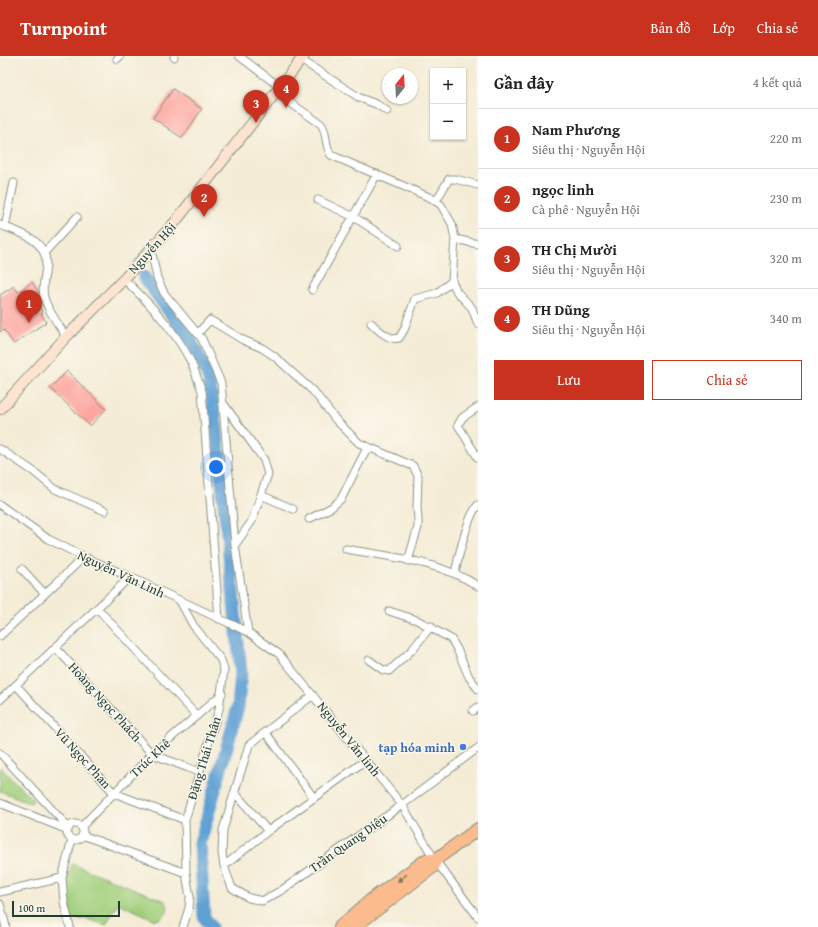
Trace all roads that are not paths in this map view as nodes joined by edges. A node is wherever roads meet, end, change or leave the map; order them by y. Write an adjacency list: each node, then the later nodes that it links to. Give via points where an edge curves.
1 (239, 56): 3 (street)
2 (302, 58): 3 (street, Nguyễn Hội); 4 (street, via 360,98)
3 (278, 90): 5 (street, via 321,124 324,128 326,148 331,155); 16 (street, Nguyễn Hội, via 176,221)
4 (387, 111)
5 (377, 174): 9 (street); 11 (street)
6 (14, 183): 12 (street)
7 (478, 185): 9 (street, via 449,179)
8 (318, 200): 11 (street)
9 (436, 201): 13 (street, via 447,214)
10 (77, 217): 17 (street)
11 (354, 217): 15 (street); 20 (street)
12 (2, 226): 17 (street, via 28,235)
13 (455, 239): 14 (street); 19 (street)
14 (478, 244)
15 (398, 246)
16 (151, 249): 18 (street, Nguyễn Hội); 23 (street, via 157,278 164,293)
17 (44, 253): 24 (street, via 44,298)
18 (124, 279): 24 (street, Nguyễn Hội); 49 (street, via 146,300 174,335 190,360 202,392)
19 (452, 281): 21 (street, via 437,292 415,299 404,330 398,338 394,339 382,333); 22 (street, via 457,292 472,308)
20 (312, 290)
21 (371, 323)
22 (478, 324)
23 (198, 333): 25 (street, via 209,351 221,383); 28 (street, via 210,320 274,356 314,392 349,435)
24 (66, 337): 27 (street, Nguyễn Hội)
25 (223, 403): 31 (street, via 267,468 267,480); 37 (street)
26 (478, 407): 30 (street, via 462,418 458,425)
27 (0, 408)
28 (367, 448): 36 (street, via 340,499 332,507); 40 (street, via 413,466 418,476 418,527)
29 (0, 449): 35 (street, via 55,489)
30 (478, 458)
31 (261, 495): 34 (street); 37 (street, via 252,521)
32 (0, 505): 39 (street, Nguyễn Văn Linh, via 48,538)
33 (478, 505): 42 (street, via 460,551)
34 (293, 509)
35 (105, 511)
36 (309, 518)
37 (235, 545): 51 (street)
38 (346, 549): 40 (street)
39 (84, 557): 43 (street, Nguyễn Văn Linh); 45 (street)
40 (408, 561): 42 (street)
41 (22, 569): 45 (street)
42 (455, 573): 44 (street)
43 (130, 577): 46 (street, Nguyễn Văn Linh); 47 (street)
44 (478, 586)
45 (45, 594): 52 (street)
46 (180, 601): 49 (street, Nguyễn Văn Linh); 57 (street, Đặng Thái Thân, via 193,625 221,660 224,670)
47 (97, 608): 53 (street); 60 (street)
48 (389, 612): 50 (street)
49 (219, 619): 51 (street, Nguyễn Văn Linh)
50 (431, 626): 54 (street, via 412,650 388,670 383,670); 56 (street, via 454,643 463,665)
51 (248, 632): 58 (street, Nguyễn Văn linh, via 279,654)
52 (0, 636)
53 (56, 648): 55 (street); 64 (street, Hoàng Ngọc Phách)
54 (369, 660)
55 (16, 685): 59 (street); 67 (street, Vũ Ngọc Phan)
56 (478, 689)
57 (222, 694): 60 (street, Trúc Khê); 66 (street, Đặng Thái Thân)
58 (313, 695): 61 (street, Trần Quang Diệu); 65 (street, Nguyễn Văn linh)
59 (0, 700)
60 (197, 716): 64 (street, Trúc Khê)
61 (266, 734): 68 (street, Trần Quang Diệu, via 249,745); 69 (street)
62 (478, 748): 71 (street, Trần Quang Diệu)
63 (0, 753): 72 (street)
64 (152, 754): 66 (street, Hoàng Ngọc Phách); 67 (street, Trúc Khê)
65 (366, 760): 69 (street); 71 (street, Nguyễn Văn linh)
66 (199, 772): 74 (street, Đặng Thái Thân)
67 (114, 793): 74 (street, Vũ Ngọc Phan); 75 (street, Trúc Khê)
68 (235, 793): 78 (street); 82 (street, Trần Quang Diệu, via 223,830)
69 (314, 798): 78 (street)
70 (0, 802): 73 (street)
71 (402, 805): 81 (street, Nguyễn Văn linh); 82 (street, Trần Quang Diệu, via 266,900 249,898 232,888)
72 (52, 808): 73 (street); 76 (street)
73 (42, 820): 76 (street)
74 (186, 820): 83 (street, Đặng Thái Thân)
75 (80, 827): 76 (street, via 76,824); 79 (street)
76 (68, 829): 80 (street, via 68,835)
77 (478, 829): 81 (main road)
78 (268, 831): 82 (street)
79 (82, 836): 80 (street); 83 (street)
80 (72, 839): 84 (street)
81 (435, 860): 87 (street, Nguyễn Văn linh); 91 (main road, one-way to 91, via 426,860 371,900); 92 (main road, via 433,867)
82 (224, 866)
83 (186, 873): 90 (street, Đặng Thái Thân, via 190,897)
84 (62, 878): 85 (street); 89 (street)
85 (0, 892)
86 (0, 904): 88 (street)
87 (478, 917)
88 (6, 927)
89 (70, 927)
90 (183, 927)
91 (340, 927)
92 (354, 927)

